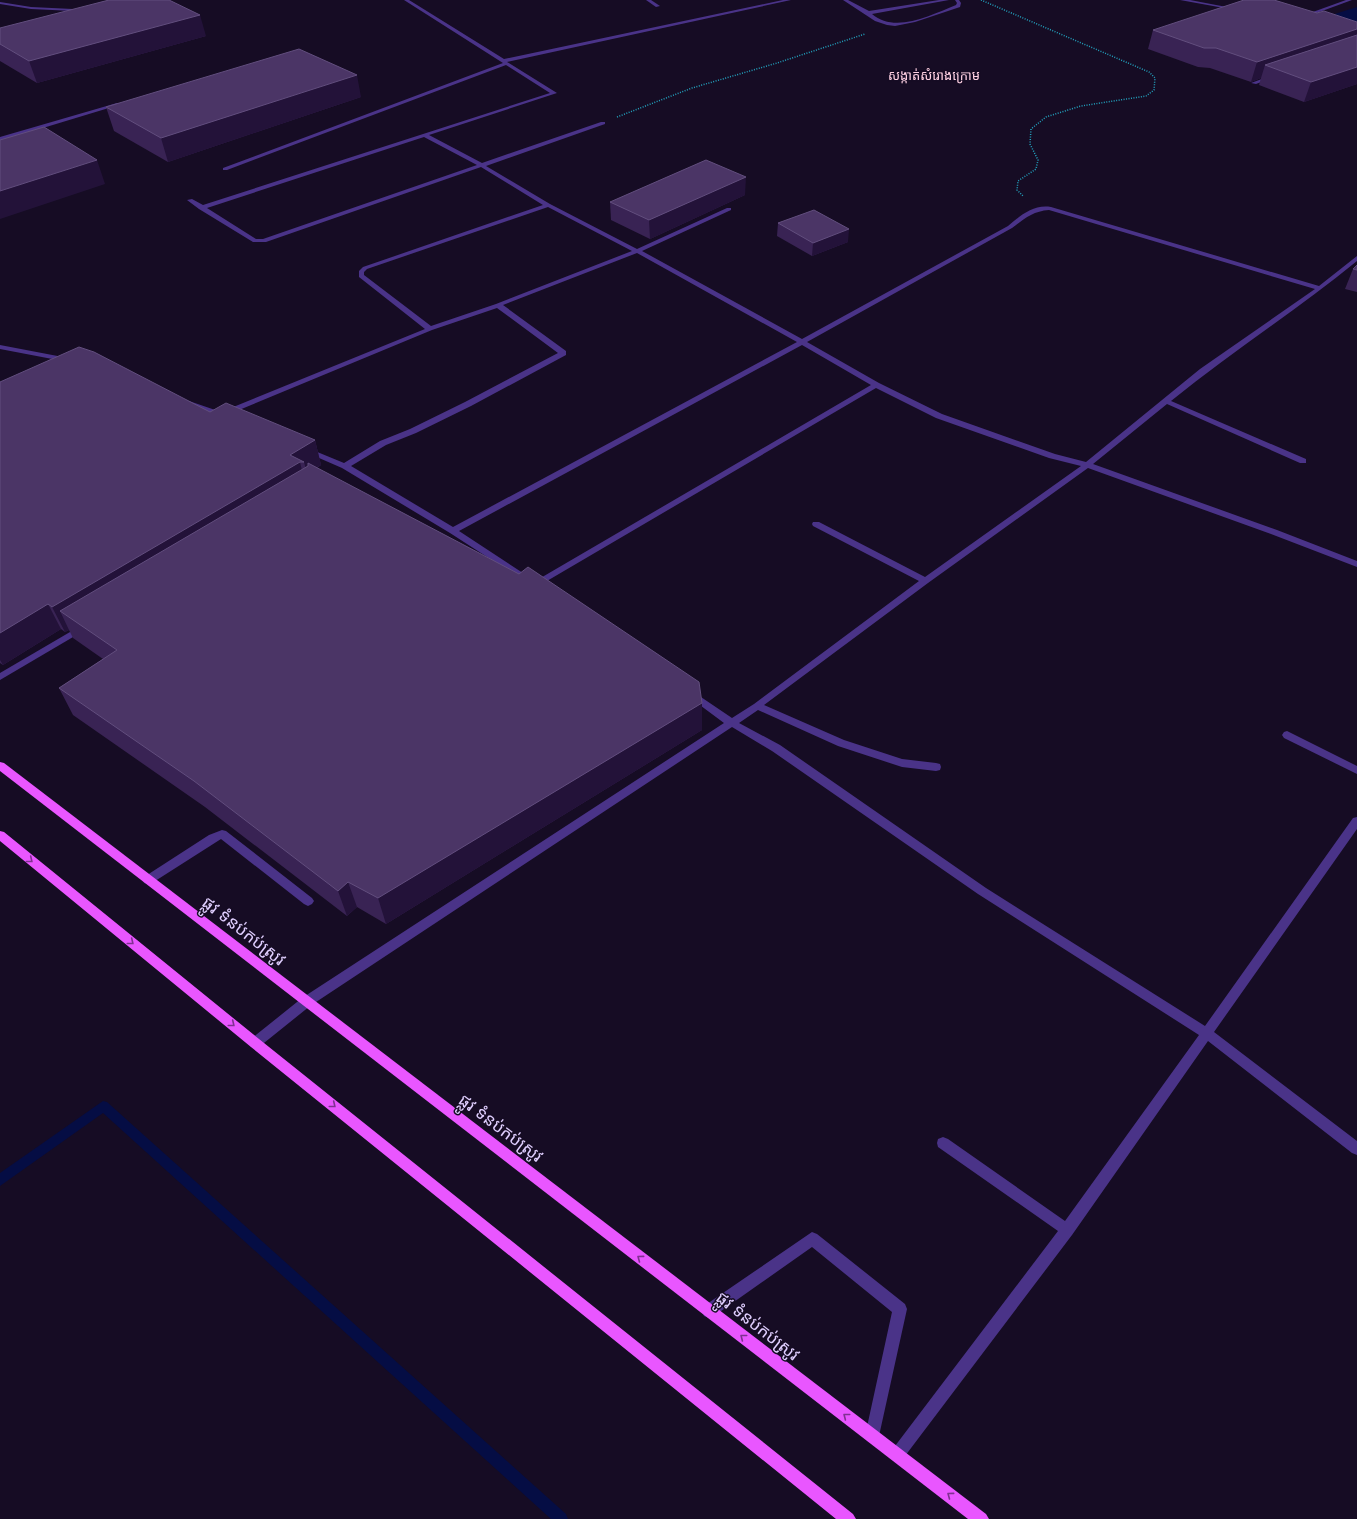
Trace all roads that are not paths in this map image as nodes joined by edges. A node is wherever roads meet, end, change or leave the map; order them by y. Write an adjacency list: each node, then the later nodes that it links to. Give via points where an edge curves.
1 (406, 0): 15 (street)
2 (648, 0): 10 (street)
3 (789, 0): 15 (street)
4 (846, 0): 13 (street)
5 (943, 0): 13 (street)
6 (957, 0): 13 (street, via 958,6 908,22 887,24)
7 (1182, 0): 12 (street)
8 (1350, 0): 14 (street, via 1296,20)
9 (0, 3): 11 (street, via 31,8)
10 (658, 6)
11 (73, 10)
12 (1243, 11)
13 (868, 13)
14 (1304, 23)
15 (505, 62): 20 (street, via 554,93); 23 (street)
16 (1276, 76): 17 (street)
17 (1254, 83)
18 (128, 101): 21 (street)
19 (603, 123): 22 (street)
20 (426, 136): 22 (street); 26 (street)
21 (0, 139)
22 (481, 165): 25 (street); 26 (street, via 264,241 255,241)
23 (225, 169)
24 (190, 200): 26 (street)
25 (548, 206): 28 (street); 32 (street, via 365,268 361,272 360,276)
26 (201, 208)
27 (729, 209): 28 (street)
28 (637, 251): 31 (street); 33 (street)
29 (1357, 258): 30 (street)
30 (1320, 288): 33 (street, via 1049,208 1039,208 1030,210 1010,227); 38 (street, via 1203,371)
31 (498, 305): 32 (street); 44 (street, via 563,353 468,404 383,443)
32 (430, 329): 39 (street)
33 (802, 342): 36 (street); 46 (street)
34 (0, 347): 35 (street)
35 (79, 363)
36 (876, 385): 43 (street, via 939,416 1052,456); 46 (street, via 538,587)
37 (183, 401): 39 (street)
38 (1166, 401): 42 (street); 43 (street)
39 (221, 414): 40 (street)
40 (232, 419)
41 (301, 448): 44 (street)
42 (1304, 461)
43 (1087, 465): 47 (street); 48 (street)
44 (345, 466): 46 (street)
45 (816, 524): 48 (street)
46 (453, 531)
47 (1357, 564)
48 (925, 581): 52 (street)
49 (89, 624): 50 (street)
50 (0, 677)
51 (681, 687): 53 (street)
52 (757, 706): 53 (street); 56 (street, via 841,743 902,763)
53 (732, 723): 62 (street); 63 (street, via 776,748 982,891)
54 (1287, 735): 57 (street)
55 (0, 766): 60 (main road, ផ្លូវ ទំនប់កប់ស្រូវ)
56 (936, 767)
57 (1357, 770)
58 (1357, 820): 63 (street)
59 (0, 835): 64 (main road, one-way to 64)
60 (148, 880): 61 (street, via 222,834); 62 (main road, ផ្លូវ ទំនប់កប់ស្រូវ)
61 (308, 901)
62 (306, 1002): 64 (street); 68 (main road, ផ្លូវ ទំនប់កប់ស្រូវ, one-way to 62)
63 (1206, 1033): 66 (street); 67 (street)
64 (255, 1042): 71 (main road, one-way to 71)
65 (944, 1143): 67 (street)
66 (1357, 1149)
67 (1067, 1230): 70 (street)
68 (709, 1311): 69 (main road, ផ្លូវ ទំនប់កប់ស្រូវ, one-way to 68); 69 (street, via 812,1239 900,1308)
69 (872, 1436): 70 (main road, ផ្លូវ ទំនប់កប់ស្រូវ)
70 (897, 1455): 72 (main road, ផ្លូវ ទំនប់កប់ស្រូវ, one-way to 70)
71 (848, 1519)
72 (981, 1519)

